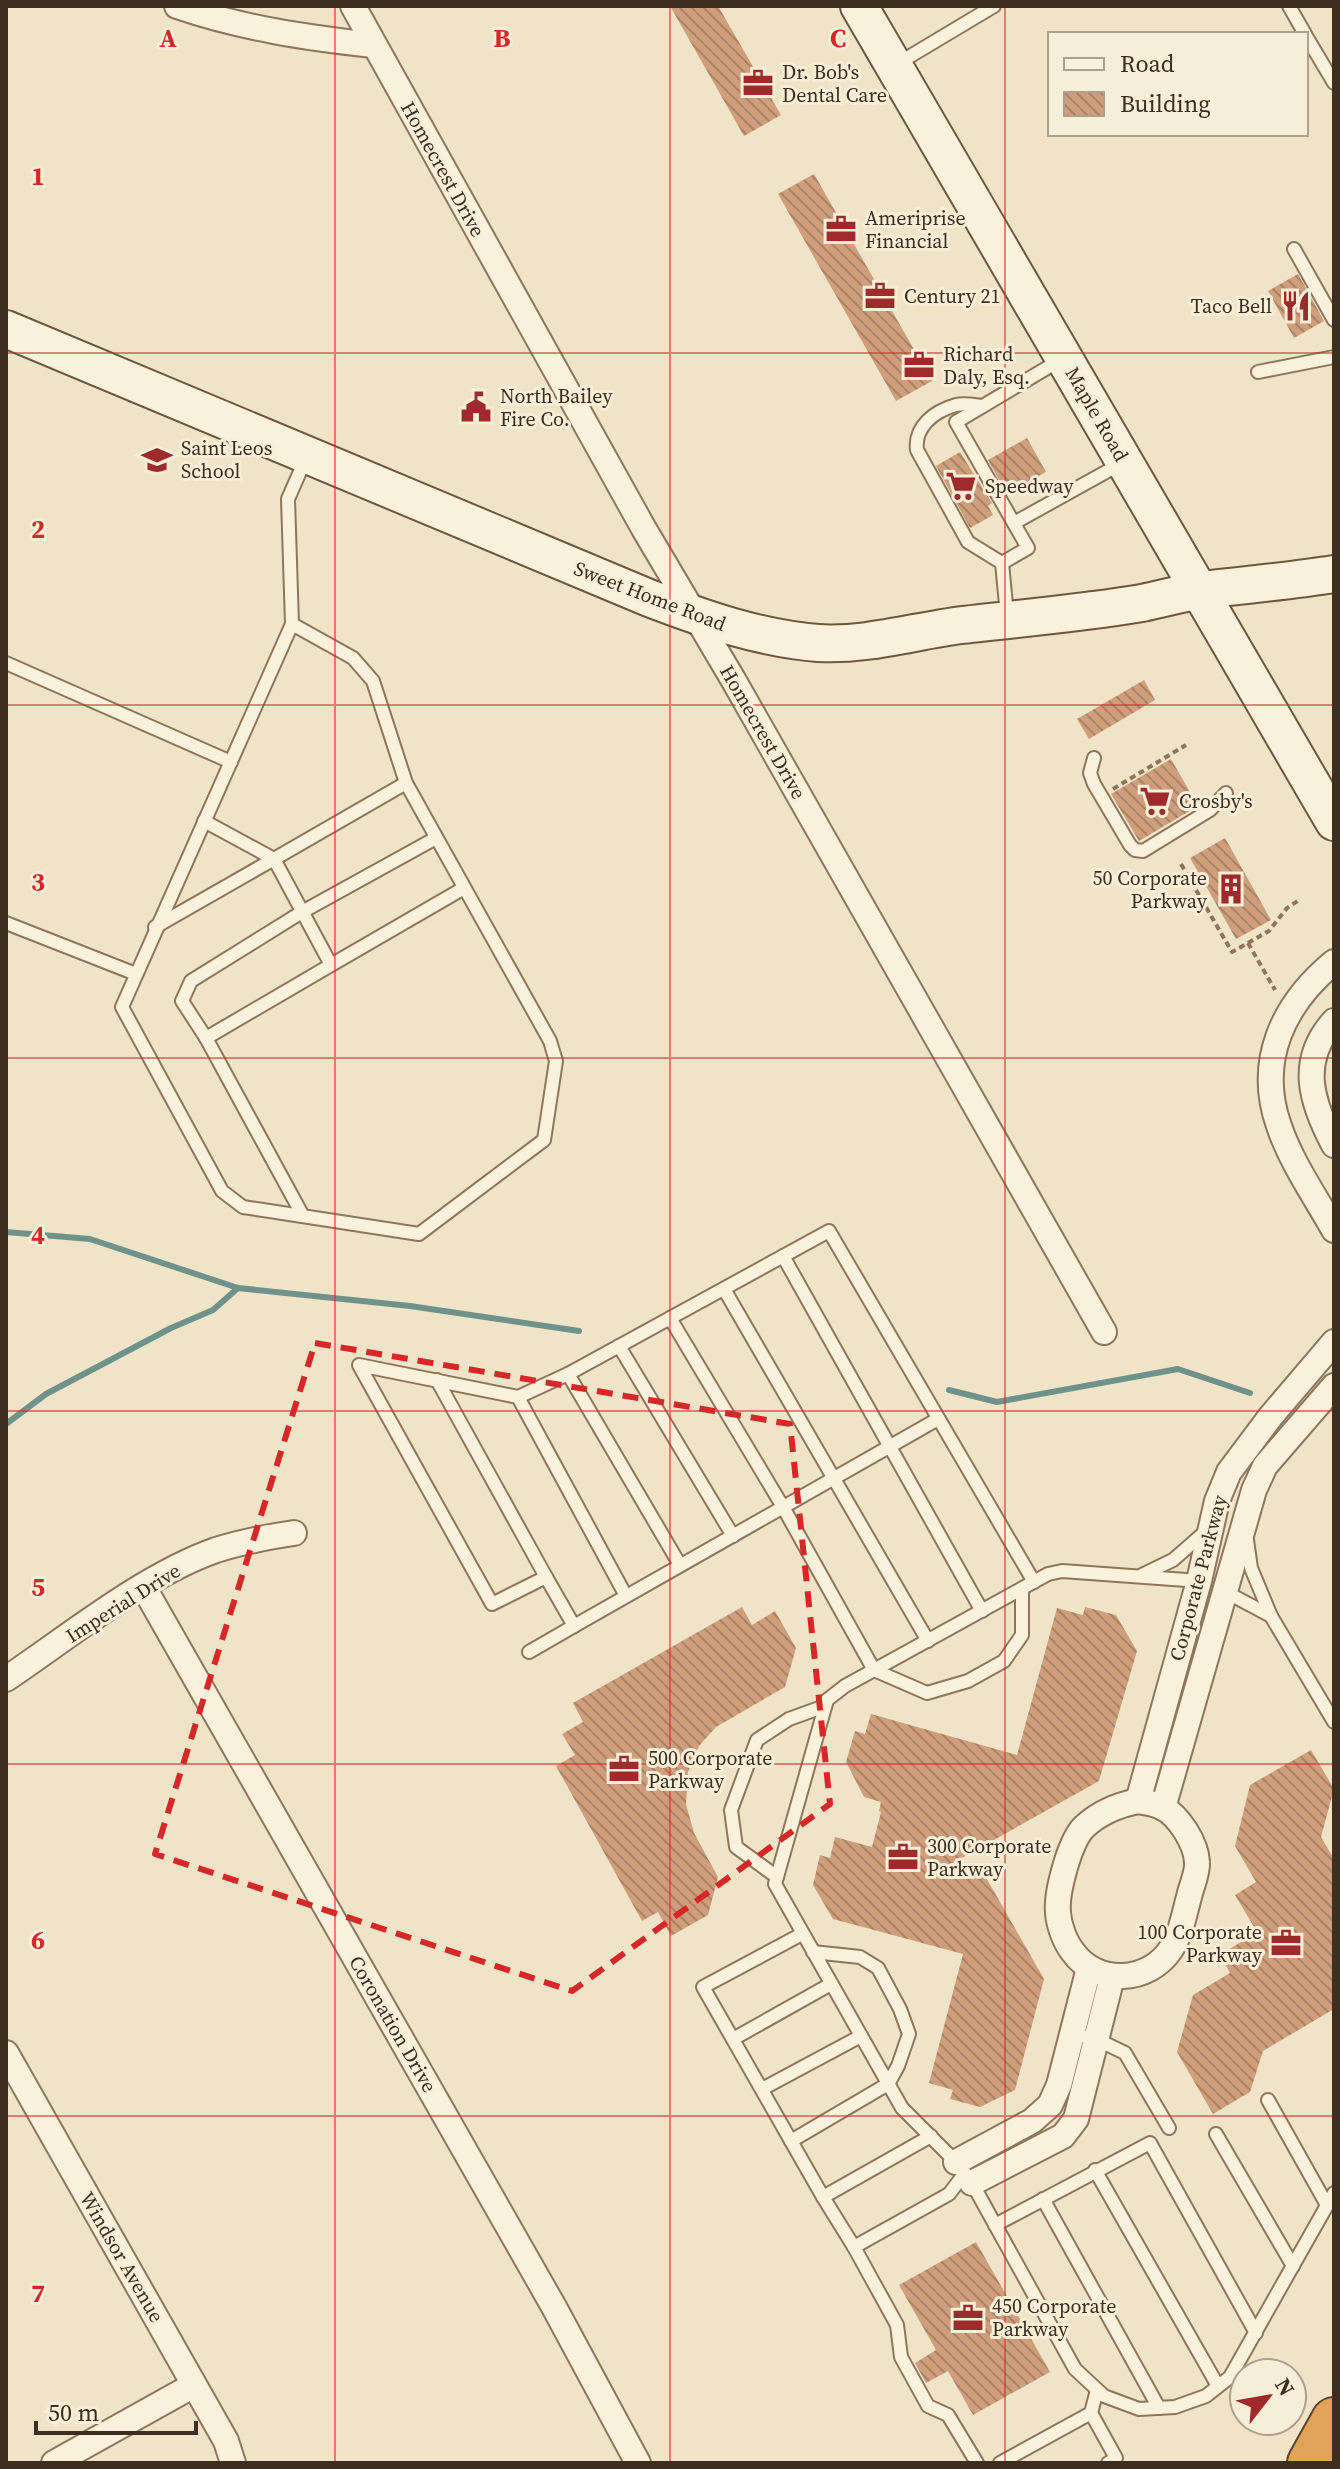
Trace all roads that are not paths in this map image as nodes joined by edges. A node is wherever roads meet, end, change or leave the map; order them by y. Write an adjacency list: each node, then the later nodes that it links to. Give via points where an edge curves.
1 (177, 6): 8 (street, via 232,23)
2 (353, 6): 8 (street, Homecrest Drive)
3 (859, 6): 9 (street, Maple Road)
4 (994, 6): 9 (lane)
5 (1289, 6): 6 (lane)
6 (1304, 32)
7 (1308, 38): 10 (lane)
8 (374, 45): 24 (street, Homecrest Drive)
9 (894, 65): 15 (street, Maple Road)
10 (1334, 83)
11 (1294, 249): 12 (lane)
12 (1334, 320)
13 (6, 329): 18 (street, Sweet Home Road)
14 (1334, 357): 16 (lane)
15 (1065, 358): 17 (lane); 19 (street, Maple Road)
16 (1258, 372)
17 (983, 406): 20 (lane, via 956,422); 21 (lane, via 955,405 926,421 919,429 917,450 968,542)
18 (307, 455): 24 (street, Sweet Home Road); 26 (lane, via 288,499)
19 (1124, 461): 20 (lane); 23 (street, Maple Road)
20 (1014, 523): 21 (lane, via 1028,548)
21 (1002, 563): 25 (lane)
22 (1334, 574): 23 (street, Sweet Home Road)
23 (1199, 591): 25 (street, Sweet Home Road); 33 (street, Maple Road)
24 (695, 616): 25 (street, Sweet Home Road, via 780,638 836,643); 51 (street, Homecrest Drive)
25 (1008, 622)
26 (292, 624): 29 (lane); 30 (lane, via 353,658 373,681)
27 (6, 663): 29 (lane)
28 (1094, 758): 31 (lane, via 1094,784 1135,850 1143,851 1210,810)
29 (231, 762): 32 (lane)
30 (406, 783): 34 (lane); 35 (lane)
31 (1226, 793)
32 (204, 821): 35 (lane); 39 (lane)
33 (1334, 822)
34 (436, 838): 36 (lane); 37 (lane)
35 (274, 859): 37 (lane); 39 (lane)
36 (464, 888): 41 (lane); 46 (lane, via 550,1041 556,1061 544,1140 419,1234)
37 (302, 912): 41 (lane); 44 (lane, via 191,981 182,1001)
38 (6, 923): 42 (lane)
39 (155, 927): 42 (lane)
40 (1334, 962): 47 (street, via 1312,980 1285,1019 1274,1048 1271,1078 1279,1127)
41 (331, 965): 44 (lane)
42 (136, 974): 46 (lane, via 122,1007 222,1191 243,1207)
43 (1334, 1021): 45 (street, via 1316,1051 1311,1072 1315,1105)
44 (206, 1038): 46 (lane)
45 (1334, 1145)
46 (303, 1216)
47 (1334, 1230)
48 (783, 1256): 49 (lane); 60 (lane, via 829,1231); 61 (lane)
49 (724, 1289): 50 (lane); 62 (lane)
50 (670, 1318): 53 (lane); 63 (lane)
51 (1104, 1332)
52 (1334, 1342): 56 (street, Corporate Parkway)
53 (619, 1346): 54 (lane); 67 (lane)
54 (568, 1374): 58 (lane); 68 (lane)
55 (437, 1380): 58 (lane); 70 (lane); 70 (lane, via 359,1365 492,1604)
56 (1298, 1384): 59 (street); 65 (street, Corporate Parkway, via 1229,1472)
57 (1334, 1386): 59 (street, Corporate Parkway)
58 (518, 1397): 76 (lane)
59 (1318, 1404): 64 (street, Corporate Parkway, via 1265,1466)
60 (938, 1419): 61 (lane); 72 (lane)
61 (889, 1447): 62 (lane); 77 (lane)
62 (834, 1478): 63 (lane); 80 (lane)
63 (783, 1507): 67 (lane); 82 (lane)
64 (1246, 1518): 75 (street, Corporate Parkway); 78 (lane, via 1251,1568)
65 (1213, 1519): 69 (lane, via 1203,1535 1173,1560); 71 (street, Corporate Parkway)
66 (294, 1533): 73 (street, Imperial Drive, via 215,1551)
67 (733, 1536): 68 (lane)
68 (680, 1565): 76 (lane)
69 (1138, 1576): 71 (lane); 72 (lane, via 1062,1571)
70 (546, 1577): 79 (lane)
71 (1199, 1581): 75 (lane); 86 (street, Corporate Parkway)
72 (1034, 1582): 74 (lane)
73 (143, 1586): 83 (street, Imperial Drive); 122 (street, Coronation Drive, via 547,2293)
74 (1022, 1590): 77 (lane); 82 (lane, via 1022,1635 1004,1661 968,1681 927,1693)
75 (1226, 1592): 78 (lane); 87 (street, Corporate Parkway)
76 (626, 1596): 79 (lane)
77 (982, 1611): 80 (lane)
78 (1271, 1616): 85 (lane)
79 (574, 1626): 81 (lane)
80 (928, 1641): 82 (lane)
81 (529, 1652)
82 (874, 1670): 84 (lane, via 845,1686)
83 (6, 1679)
84 (825, 1706): 88 (lane); 88 (lane, via 789,1719 757,1740 731,1810 736,1847)
85 (1334, 1722)
86 (1138, 1801): 87 (street); 91 (street, via 1102,1814 1082,1829 1072,1847 1058,1916 1073,1953)
87 (1163, 1808): 92 (street, via 1181,1825 1197,1863 1179,1935 1154,1967)
88 (777, 1877): 89 (lane, via 775,1884)
89 (802, 1934): 90 (lane); 96 (lane, via 703,1987)
90 (813, 1952): 93 (lane); 98 (lane, via 860,1957 878,1968 909,2034)
91 (1089, 1968): 92 (street); 95 (street)
92 (1112, 1977): 95 (street)
93 (831, 1984): 94 (lane); 96 (lane)
94 (861, 2036): 98 (lane); 99 (lane)
95 (1084, 2037): 101 (lane, via 1125,2053); 106 (street, via 1076,2119 1063,2136)
96 (733, 2039): 99 (lane)
97 (6, 2053): 114 (street, Windsor Avenue)
98 (888, 2084): 103 (lane, via 902,2108); 104 (lane)
99 (762, 2089): 104 (lane)
100 (1268, 2100): 109 (lane)
101 (1169, 2128)
102 (1216, 2134): 112 (lane)
103 (931, 2136): 106 (lane); 107 (lane)
104 (791, 2141): 107 (lane)
105 (1095, 2170): 108 (lane); 113 (lane, via 1150,2143); 115 (lane)
106 (965, 2173): 110 (lane); 111 (lane, via 949,2194)
107 (823, 2197): 111 (lane)
108 (1043, 2199): 110 (lane); 117 (lane)
109 (1331, 2199): 112 (lane)
110 (995, 2225): 116 (lane, via 1075,2369)
111 (854, 2247): 123 (lane, via 897,2325 901,2357 928,2406 948,2415)
112 (1293, 2266): 113 (lane)
113 (1256, 2333): 115 (lane, via 1230,2377)
114 (194, 2385): 120 (street); 121 (street, Windsor Avenue)
115 (1218, 2386): 117 (lane, via 1206,2396)
116 (1097, 2390): 117 (lane, via 1139,2409); 118 (lane)
117 (1159, 2408)
118 (1091, 2413): 124 (lane); 125 (lane, via 1116,2458)
119 (1334, 2420): 126 (highway)
120 (54, 2463)
121 (233, 2463)
122 (638, 2463)
123 (977, 2463)
124 (1000, 2463)
125 (1108, 2463)
126 (1310, 2463)

